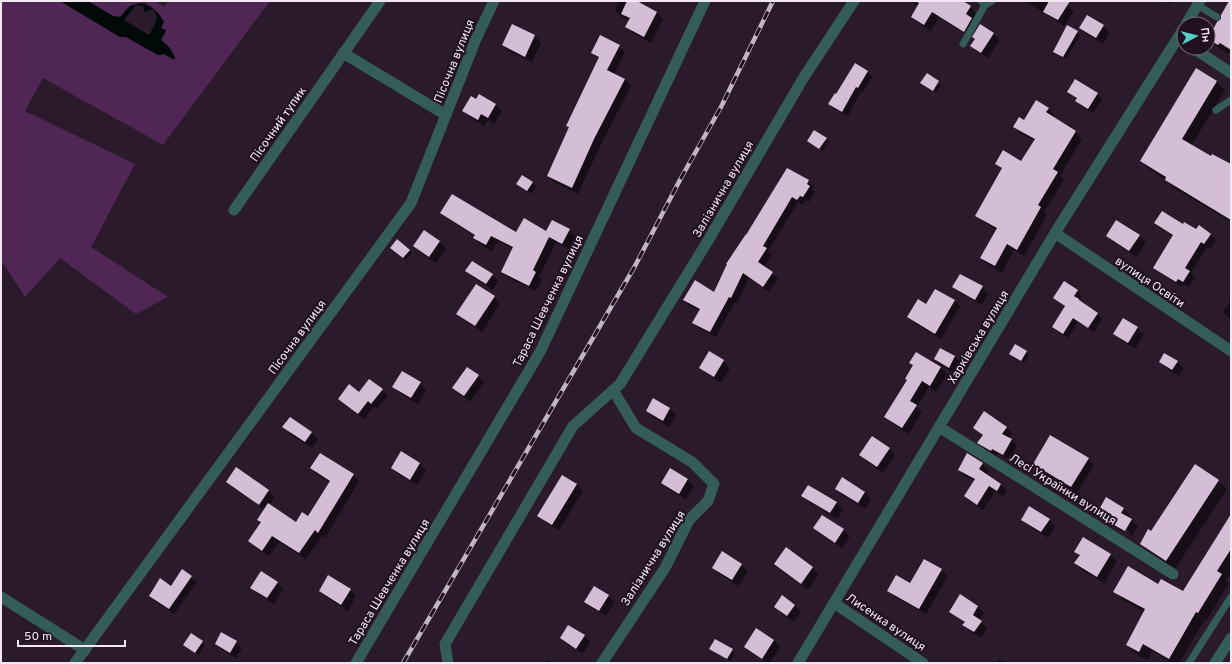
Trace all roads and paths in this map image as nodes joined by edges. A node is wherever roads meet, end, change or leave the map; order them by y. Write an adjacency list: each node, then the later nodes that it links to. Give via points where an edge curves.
1 (380, 1): 12 (street, Пісочний тупик)
2 (494, 1): 17 (street, Пісочна вулиця)
3 (705, 1): 30 (street, Тараса Шевченка вулиця, via 540,352)
4 (854, 1): 21 (street, Залізнична вулиця, via 804,77 620,384)
5 (992, 1): 6 (lane)
6 (983, 3): 10 (lane)
7 (1198, 3): 8 (street); 9 (lane)
8 (1191, 16)
9 (1217, 16)
10 (963, 44)
11 (1176, 48): 19 (street, Харківська вулиця)
12 (343, 54): 17 (street); 18 (street, Пісочний тупик)
13 (1205, 56): 14 (street)
14 (1231, 73)
15 (1231, 100): 16 (lane)
16 (1216, 110)
17 (446, 115): 28 (street, Пісочна вулиця, via 411,203)
18 (234, 210)
19 (1055, 233): 20 (street, вулиця Освіти); 22 (street, Харківська вулиця)
20 (1231, 352)
21 (613, 390): 31 (street, Залізнична вулиця, via 573,426 446,644); 32 (street, Залізнична вулиця, via 636,428 692,462 714,484 708,501 689,520 665,568)
22 (939, 427): 23 (street, Лесі Українки вулиця); 26 (street, Харківська вулиця)
23 (1173, 574)
24 (1, 597): 28 (street)
25 (1231, 597): 35 (lane)
26 (834, 603): 33 (street, Харківська вулиця); 34 (street, Лисенка вулиця)
27 (1231, 638): 36 (street)
28 (85, 650): 29 (street, Пісочна вулиця)
29 (75, 663)
30 (356, 663)
31 (448, 663)
32 (602, 663)
33 (798, 663)
34 (923, 663)
35 (1188, 663)
36 (1214, 663)

